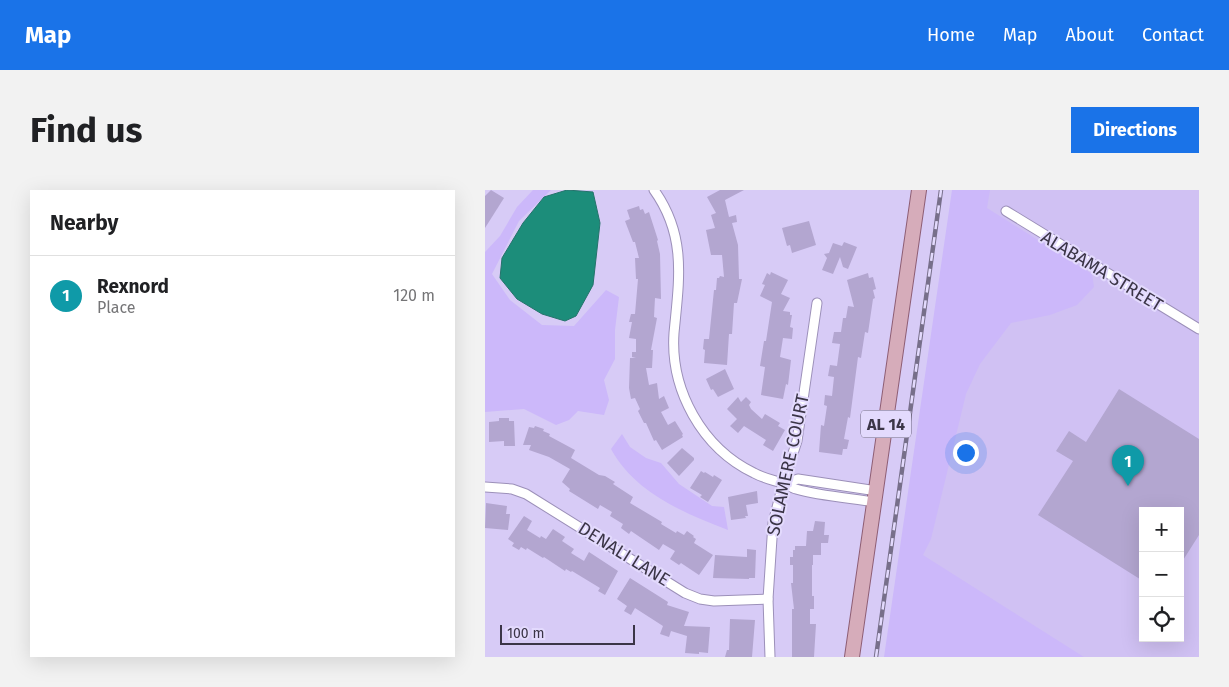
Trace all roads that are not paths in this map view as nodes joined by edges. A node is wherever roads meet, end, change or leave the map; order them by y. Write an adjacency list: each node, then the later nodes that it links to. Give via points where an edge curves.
1 (654, 190): 6 (street, via 668,214 678,248 680,267 674,346 680,384 690,410 702,430 729,458 754,474)
2 (919, 190): 8 (main road, AL 14)
3 (1006, 211): 5 (street, ALABAMA STREET)
4 (817, 303): 6 (street, SOLAMERE COURT, via 797,441)
5 (1199, 329)
6 (783, 484): 8 (street, via 796,489); 9 (street, SOLAMERE COURT, via 773,523)
7 (485, 486): 9 (street, DENALI LANE, via 527,494 661,579 700,599)
8 (876, 497): 11 (main road, AL 14)
9 (768, 599): 10 (street, SOLAMERE COURT)
10 (770, 657)
11 (852, 657)

